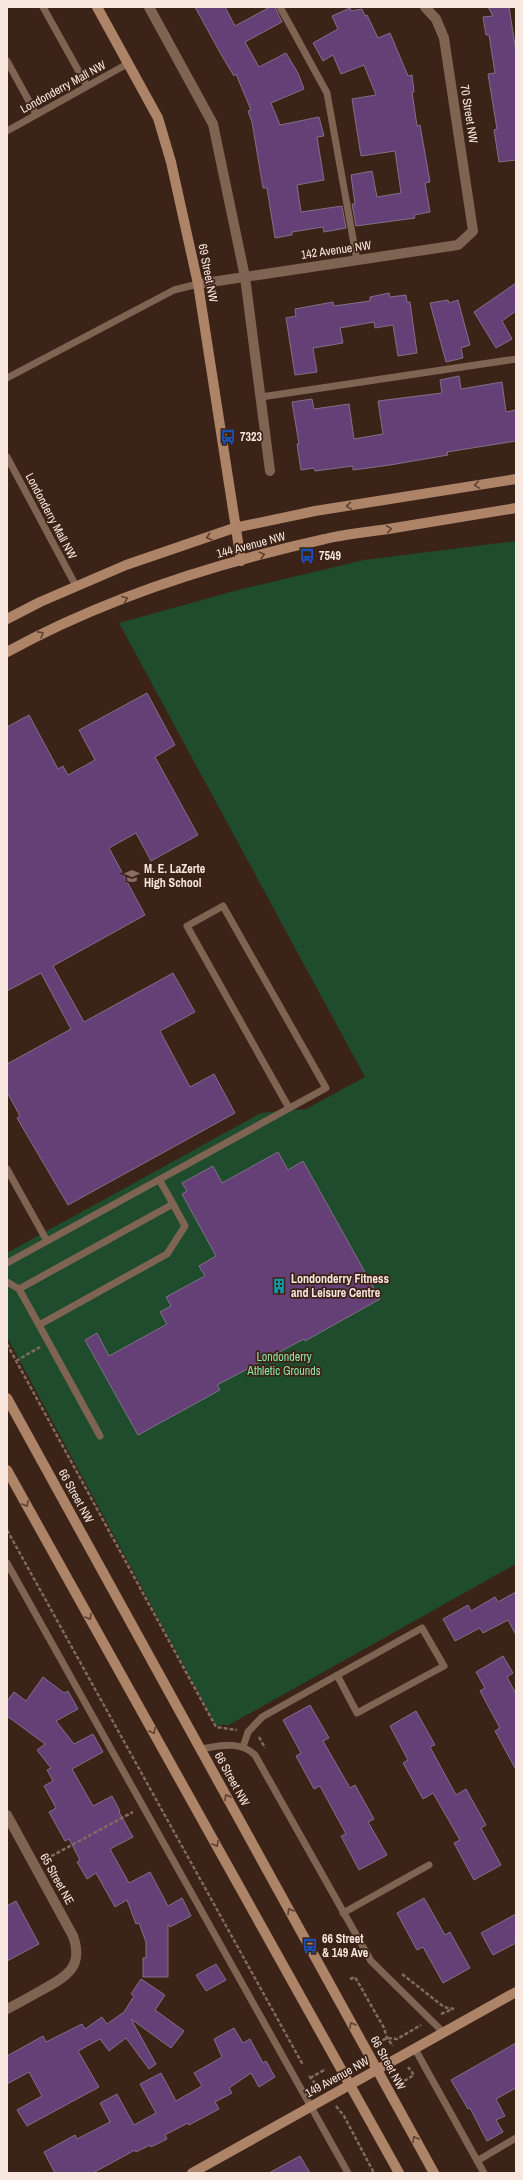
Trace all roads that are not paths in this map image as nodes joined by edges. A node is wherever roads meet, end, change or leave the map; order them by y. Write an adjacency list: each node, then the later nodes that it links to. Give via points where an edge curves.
1 (43, 7): 8 (lane)
2 (97, 7): 7 (street, 69 Street NW)
3 (149, 7): 13 (street, via 213,124)
4 (280, 7): 12 (lane, via 327,93)
5 (425, 7): 11 (street, 70 Street NW, via 436,19 444,38)
6 (7, 61): 9 (lane)
7 (129, 63): 8 (lane, Londonderry Mall NW); 14 (street, 69 Street NW, via 158,118 171,162)
8 (87, 86): 9 (lane, Londonderry Mall NW)
9 (36, 114): 10 (lane, Londonderry Mall NW)
10 (7, 131)
11 (473, 231): 12 (street, 142 Avenue NW, via 458,245)
12 (357, 260): 13 (street, 142 Avenue NW)
13 (245, 277): 14 (street, 142 Avenue NW); 17 (street)
14 (198, 284): 16 (lane, via 174,290); 22 (street, 69 Street NW)
15 (516, 359): 17 (lane)
16 (7, 378)
17 (262, 397): 19 (street)
18 (7, 457): 24 (lane, Londonderry Mall NW)
19 (270, 471)
20 (516, 479): 22 (street, 144 Avenue NW, one-way to 22, via 315,511)
21 (516, 508): 23 (street, 144 Avenue NW, one-way to 21, via 326,539)
22 (234, 528): 23 (street, 69 Street NW); 24 (street, 144 Avenue NW, one-way to 24, via 126,565)
23 (241, 561): 26 (street, 144 Avenue NW, one-way to 23, via 88,612)
24 (76, 586): 25 (street, 144 Avenue NW)
25 (7, 619)
26 (7, 652)
27 (289, 1108): 27 (lane, via 187,926 223,906 326,1088); 29 (lane)
28 (7, 1169): 31 (lane)
29 (160, 1181): 30 (lane); 31 (lane)
30 (173, 1204): 34 (lane); 35 (lane, via 185,1226 167,1254)
31 (47, 1242): 32 (lane)
32 (7, 1263)
33 (7, 1282): 34 (lane)
34 (19, 1289): 35 (lane)
35 (39, 1325): 37 (lane)
36 (7, 1398): 42 (street, 66 Street NW)
37 (100, 1436)
38 (7, 1470): 51 (street, one-way to 51)
39 (7, 1563): 52 (lane)
40 (337, 1675): 40 (lane, via 422,1628 444,1666 357,1713); 41 (lane, via 262,1716 248,1732)
41 (243, 1747): 42 (lane, via 233,1745); 45 (lane, via 261,1763)
42 (200, 1749): 50 (street, 66 Street NW, one-way to 42)
43 (7, 1815): 47 (street, 65 Street NE, via 73,1936 77,1957 64,1978)
44 (429, 1865): 45 (lane)
45 (343, 1913): 48 (lane, via 364,1951 377,1968)
46 (516, 1992): 48 (street, 149 Avenue NW)
47 (7, 2009)
48 (444, 2033): 49 (street, 149 Avenue NW)
49 (415, 2048): 50 (street, 149 Avenue NW); 54 (lane)
50 (377, 2070): 51 (street, 149 Avenue NW); 59 (street, 66 Street NW, one-way to 50)
51 (350, 2084): 52 (street, 149 Avenue NW); 58 (street)
52 (311, 2106): 55 (street, 149 Avenue NW); 57 (lane)
53 (516, 2138): 54 (lane)
54 (477, 2161): 60 (lane)
55 (205, 2170): 56 (street, 149 Avenue NW)
56 (192, 2173)
57 (348, 2173)
58 (399, 2173)
59 (434, 2173)
60 (484, 2173)

